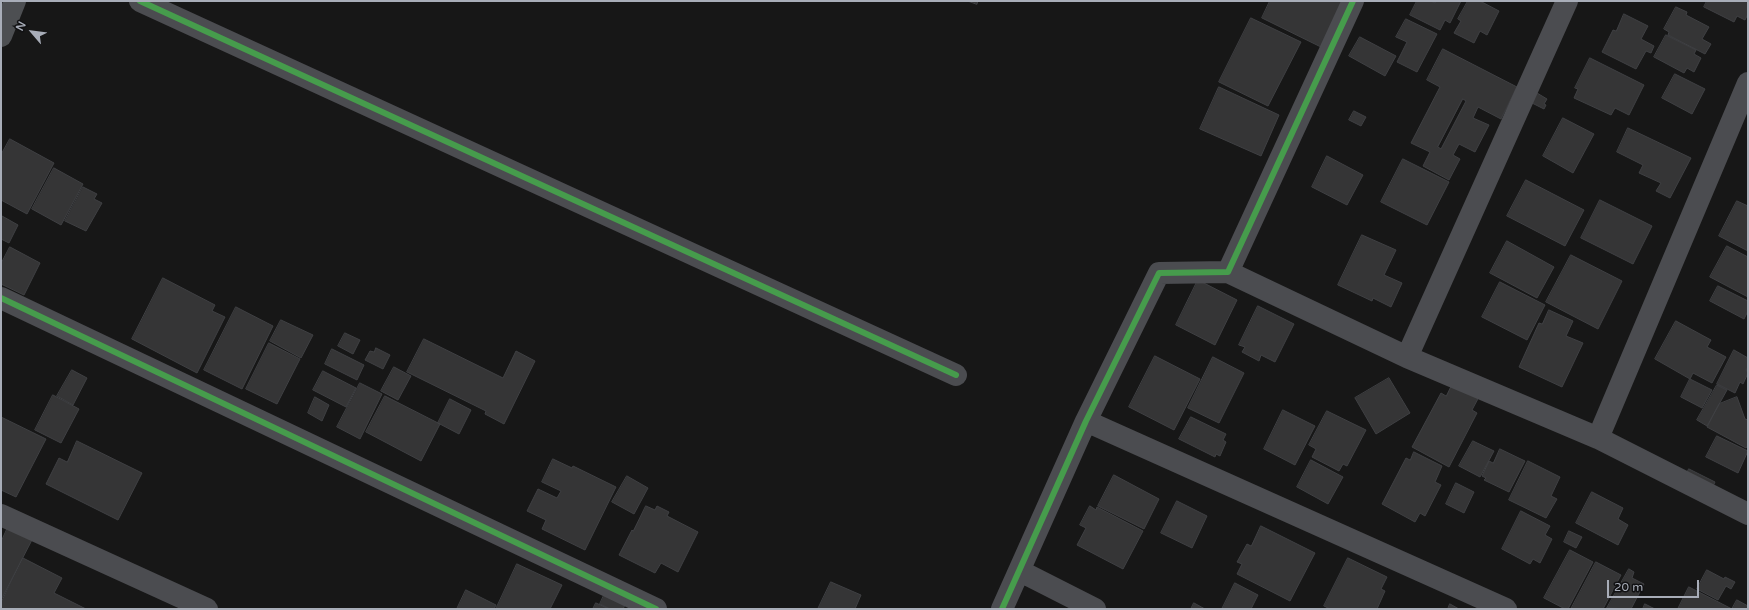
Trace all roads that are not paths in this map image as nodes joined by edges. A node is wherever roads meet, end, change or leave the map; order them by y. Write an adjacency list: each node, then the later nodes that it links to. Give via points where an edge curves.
1 (15, 1): 5 (main road)
2 (140, 1): 10 (street)
3 (1353, 1): 7 (street)
4 (1567, 1): 9 (street)
5 (1, 36)
6 (1748, 83): 12 (street)
7 (1228, 272): 9 (street); 11 (street, via 1158,272)
8 (1, 298): 17 (street)
9 (1407, 357): 12 (street)
10 (956, 375)
11 (1086, 421): 15 (street); 20 (street)
12 (1598, 438): 13 (street)
13 (1748, 514)
14 (1, 515): 16 (street)
15 (1020, 571): 18 (street); 19 (street)
16 (207, 609)
17 (656, 609)
18 (1002, 609)
19 (1095, 609)
20 (1506, 609)

